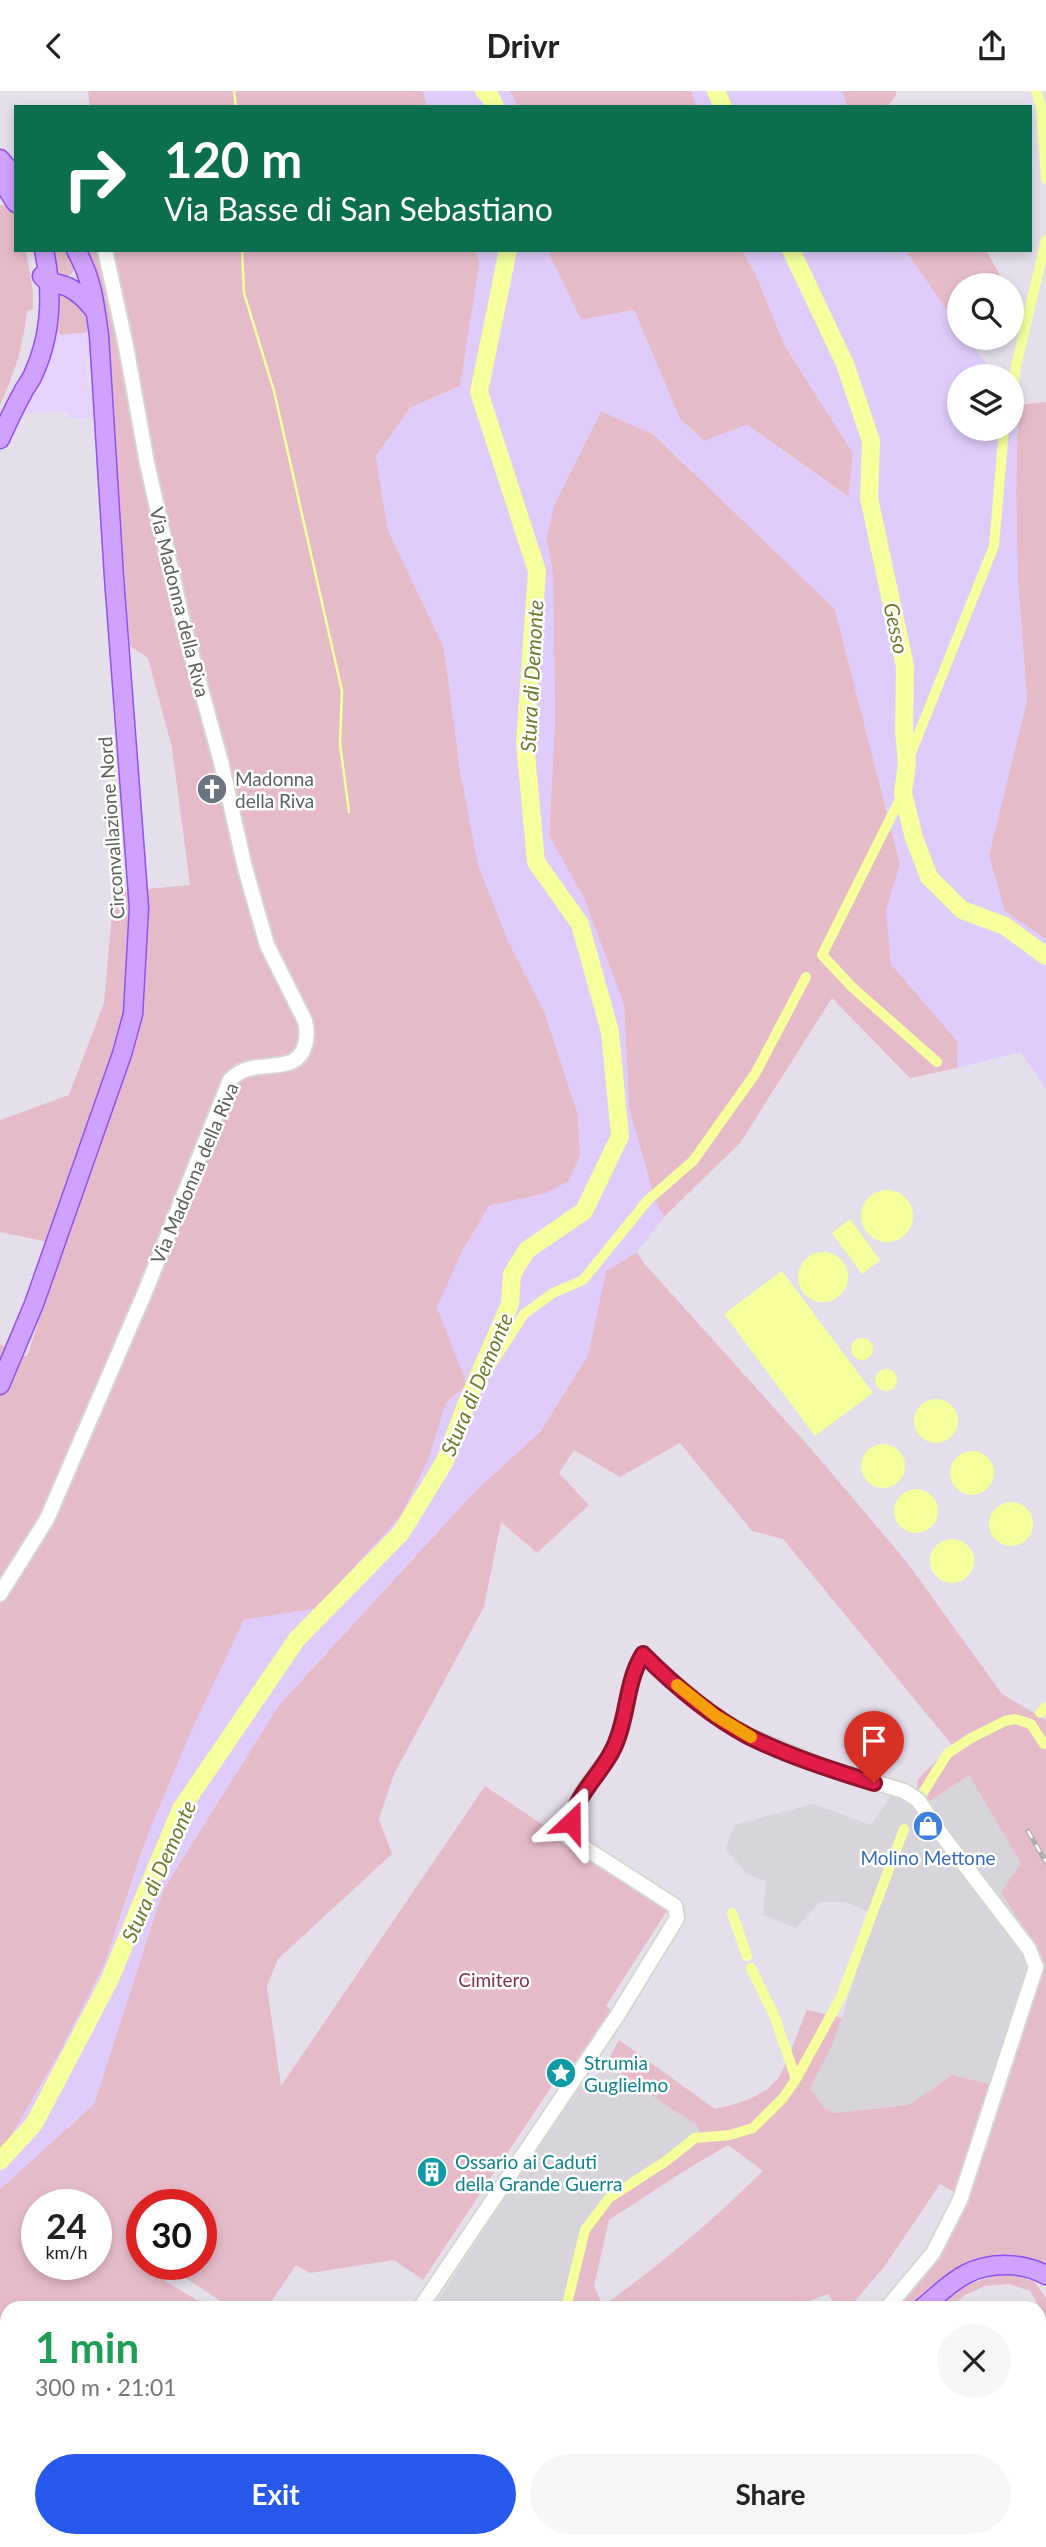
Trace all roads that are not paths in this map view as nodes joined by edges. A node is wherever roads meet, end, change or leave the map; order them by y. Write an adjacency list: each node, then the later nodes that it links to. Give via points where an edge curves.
1 (7, 169): 2 (main road)
2 (14, 195)
3 (35, 252): 7 (main road)
4 (44, 252): 7 (main road)
5 (105, 252): 11 (street, Via Madonna della Riva, via 183,623 245,868 267,945 305,1021 307,1044 288,1063 261,1065 230,1080 47,1519)
6 (79, 257): 7 (main road, via 73,280); 8 (main road, Circonvallazione Nord, via 95,296)
7 (50, 279): 8 (main road, via 85,298); 9 (main road, via 43,345 33,376)
8 (95, 311): 10 (main road, Circonvallazione Nord, via 139,908 137,974 122,1054 34,1304)
9 (0, 439)
10 (0, 1385)
11 (0, 1594)
12 (557, 1830): 13 (street)
13 (578, 1842): 15 (street, via 675,1906 677,1918 617,2016); 16 (street, via 572,1828 573,1812 619,1737 633,1675 643,1654 716,1716 747,1735 918,1800 1029,1949 1036,1967 960,2200 933,2253)
14 (1046, 2275): 17 (main road, via 1002,2265 983,2269 965,2274)
15 (425, 2301)
16 (893, 2301)
17 (931, 2301)

